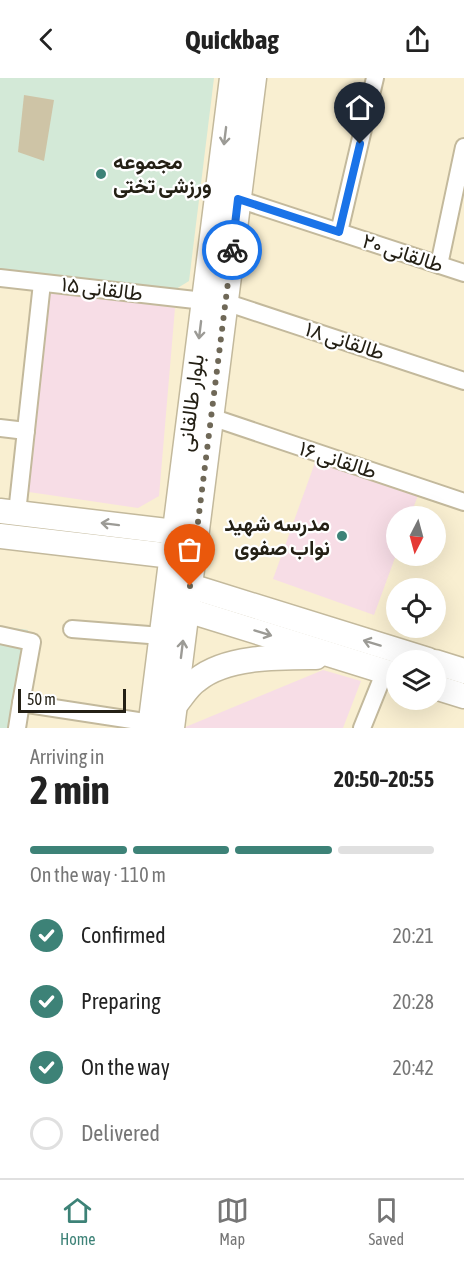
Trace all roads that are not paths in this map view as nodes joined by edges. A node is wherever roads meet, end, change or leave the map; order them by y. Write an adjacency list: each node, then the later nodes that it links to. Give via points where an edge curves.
1 (232, 78): 11 (main road, بلوار طالقانی, one-way to 11)
2 (254, 78): 5 (main road, بلوار طالقانی)
3 (375, 78): 6 (street)
4 (464, 147): 7 (street)
5 (238, 199): 6 (street, طالقانی ۲۰); 11 (main road, بلوار طالقانی)
6 (339, 232): 7 (street, طالقانی ۲۰)
7 (439, 265): 8 (street, طالقانی ۲۰)
8 (464, 273)
9 (0, 278): 10 (street, طالقانی ۱۵)
10 (42, 283): 11 (street, طالقانی ۱۵); 15 (street)
11 (215, 302): 12 (street, طالقانی ۱۸); 13 (main road, بلوار طالقانی); 19 (main road, بلوار طالقانی, one-way to 19)
12 (464, 381)
13 (211, 417): 16 (street, طالقانی ۱۶); 23 (main road, بلوار طالقانی)
14 (0, 428): 15 (street)
15 (26, 431): 17 (street)
16 (464, 502)
17 (9, 512): 18 (main road, one-way to 17)
18 (143, 528): 19 (main road); 21 (main road, via 146,541)
19 (175, 532): 22 (main road, بلوار طالقانی); 23 (main road)
20 (0, 536): 21 (main road)
21 (140, 553): 22 (main road)
22 (172, 556): 24 (main road); 28 (main road, بلوار طالقانی)
23 (190, 586): 24 (main road, بلوار طالقانی); 25 (main road)
24 (187, 610): 25 (main road); 38 (main road, بلوار طالقانی, one-way to 24)
25 (239, 613): 29 (main road, one-way to 25); 30 (main road, one-way to 30)
26 (72, 629): 28 (street)
27 (0, 634): 37 (street, via 32,642)
28 (162, 636): 38 (main road, بلوار طالقانی)
29 (388, 650)
30 (336, 656): 32 (main road); 38 (main road, via 278,657 219,668 196,680)
31 (446, 665): 33 (main road)
32 (386, 671)
33 (464, 671)
34 (386, 682): 40 (street)
35 (446, 690): 36 (main road)
36 (464, 696)
37 (21, 703): 38 (street); 39 (street)
38 (163, 709)
39 (17, 728)
40 (362, 728)

